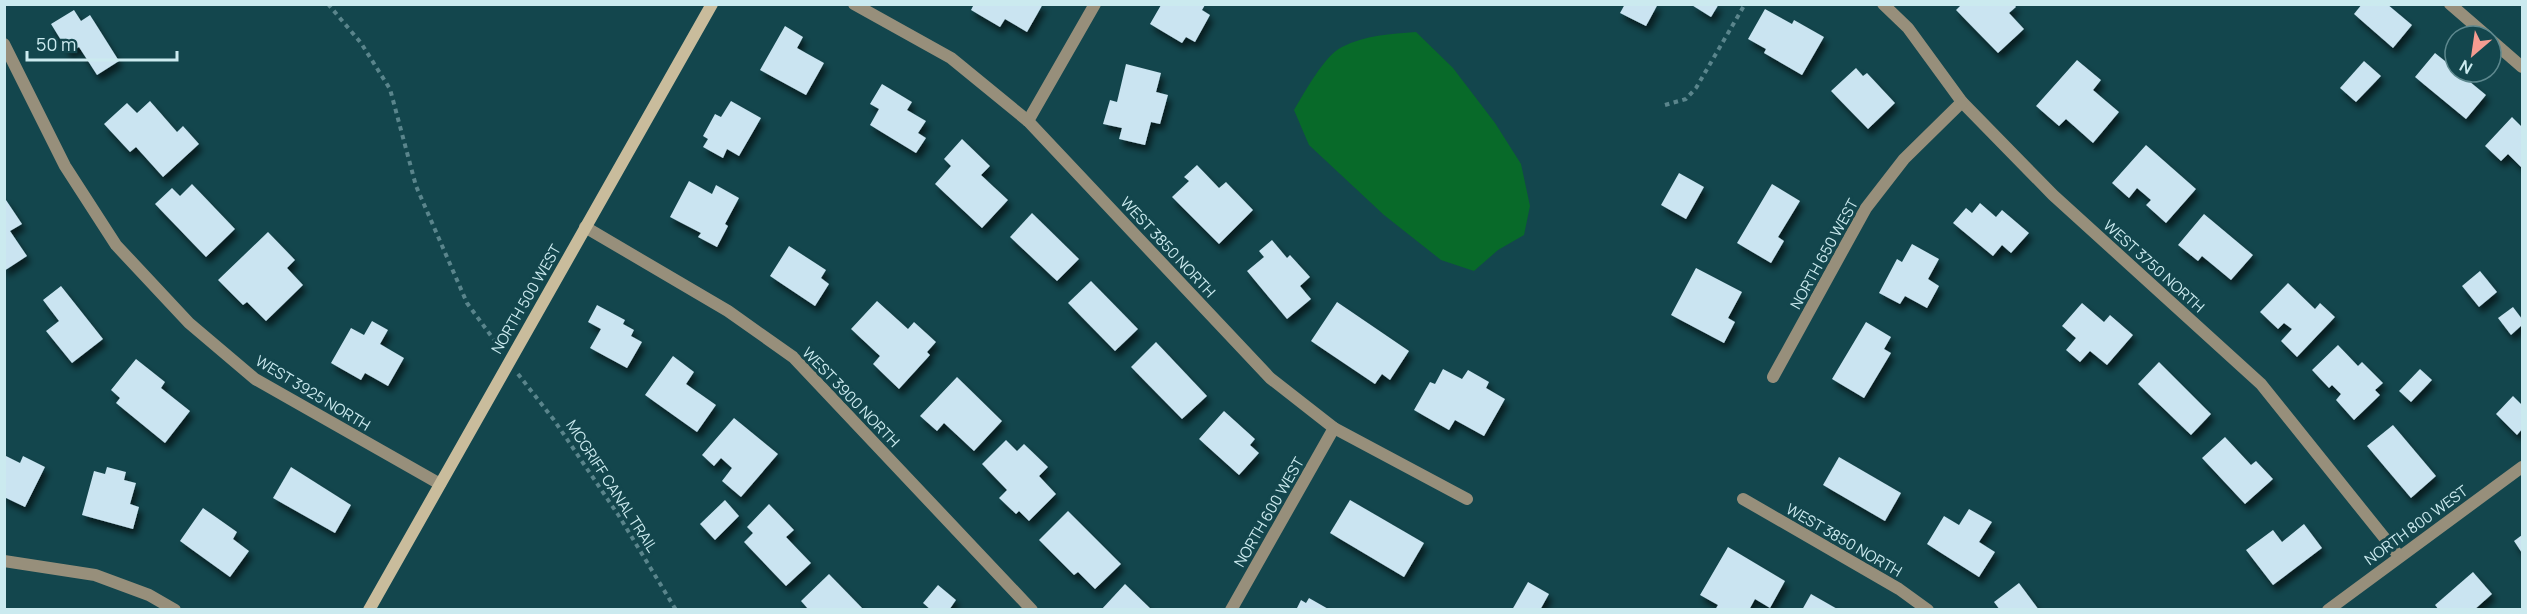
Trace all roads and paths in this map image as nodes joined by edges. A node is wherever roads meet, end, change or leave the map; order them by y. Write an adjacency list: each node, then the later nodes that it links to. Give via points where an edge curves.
1 (328, 4): 16 (path, via 361,43 390,89 416,186 467,303)
2 (712, 4): 15 (street, NORTH 500 WEST)
3 (854, 4): 14 (street, WEST 3850 NORTH, via 951,58)
4 (1095, 4): 14 (street)
5 (1745, 4): 13 (path, via 1696,88 1686,99)
6 (1883, 4): 12 (street, WEST 3750 NORTH, via 1908,28)
7 (2450, 4): 8 (street)
8 (2473, 24)
9 (4, 44): 21 (street, WEST 3925 NORTH, via 64,166 116,245 189,323 255,379)
10 (2503, 50): 11 (street)
11 (2523, 67)
12 (1962, 102): 17 (street, NORTH 650 WEST, via 1904,159 1866,208); 24 (street, WEST 3750 NORTH, via 2053,195 2261,384)
13 (1665, 105)
14 (1028, 121): 19 (street, WEST 3850 NORTH, via 1270,378)
15 (585, 227): 21 (street, NORTH 500 WEST); 29 (street, WEST 3900 NORTH, via 728,311 793,357)
16 (492, 336)
17 (1773, 377)
18 (522, 380): 28 (path, MCGRIFF CANAL TRAIL, via 619,516)
19 (1334, 428): 22 (street, WEST 3850 NORTH); 30 (street, NORTH 600 WEST)
20 (2523, 467): 24 (street, NORTH 800 WEST)
21 (440, 484): 27 (street, NORTH 500 WEST)
22 (1467, 499)
23 (1743, 499): 31 (street, WEST 3850 NORTH)
24 (2398, 556): 32 (street, NORTH 800 WEST)
25 (4, 561): 26 (street, via 95,575)
26 (175, 609)
27 (369, 609)
28 (676, 609)
29 (1032, 609)
30 (1231, 609)
31 (1928, 609)
32 (2328, 609)

